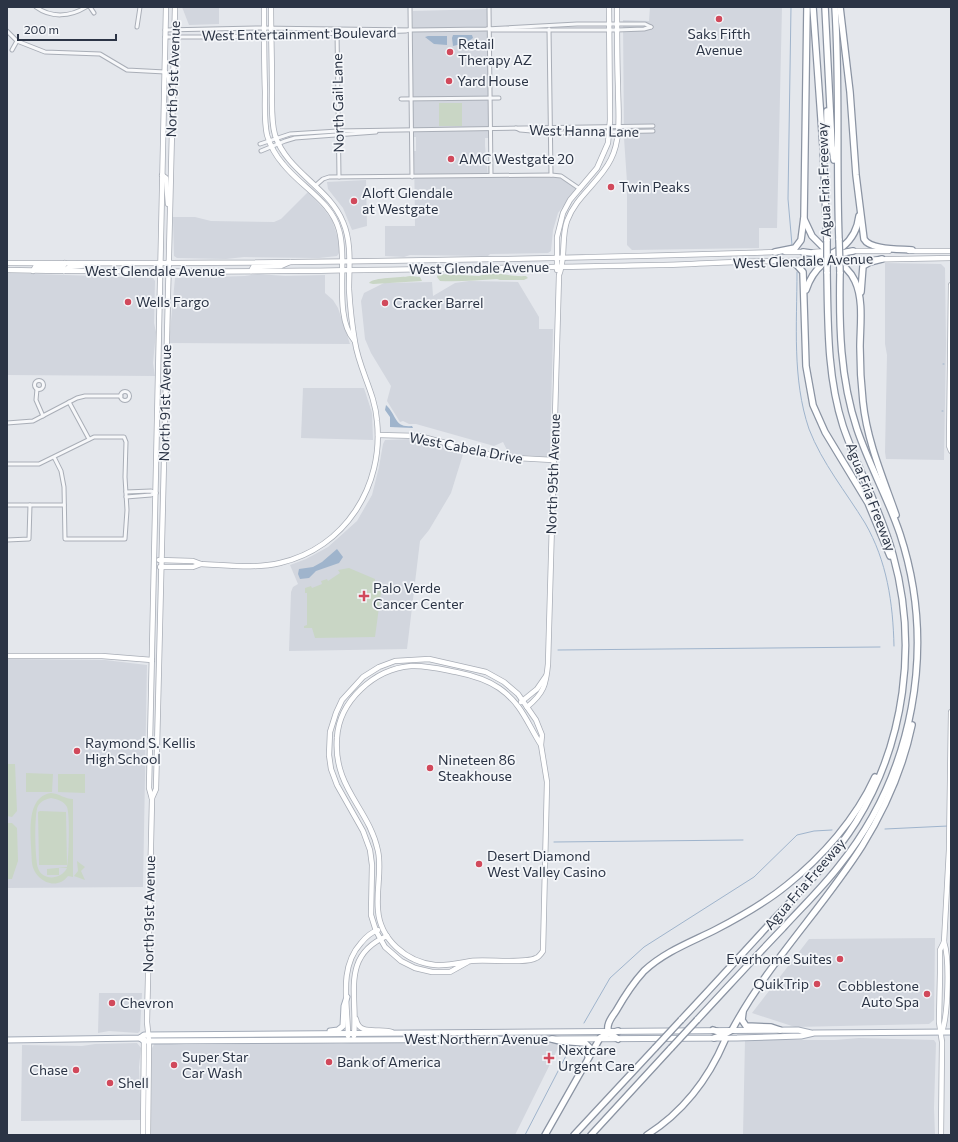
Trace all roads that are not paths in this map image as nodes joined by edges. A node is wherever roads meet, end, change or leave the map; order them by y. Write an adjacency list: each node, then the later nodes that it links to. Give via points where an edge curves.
1 (36, 7): 2 (street, via 59,15 80,11)
2 (86, 7)
3 (90, 7): 19 (street)
4 (140, 7): 23 (street)
5 (166, 7): 27 (main road, North 91st Avenue)
6 (175, 7): 28 (main road, North 91st Avenue)
7 (264, 7): 24 (main road)
8 (271, 7): 26 (main road)
9 (410, 7): 29 (street)
10 (489, 7): 25 (street)
11 (609, 7): 20 (main road, North 95th Avenue)
12 (617, 7): 21 (main road, North 95th Avenue)
13 (807, 7): 74 (highway)
14 (813, 7): 63 (highway, Agua Fria Freeway)
15 (822, 7): 63 (highway, via 828,136)
16 (825, 7): 64 (highway, via 832,146)
17 (835, 7): 64 (highway, Agua Fria Freeway, via 838,86)
18 (840, 7): 72 (highway)
19 (94, 13)
20 (610, 24): 21 (street, West Entertainment Boulevard); 22 (street, West Entertainment Boulevard); 31 (main road, North 95th Avenue)
21 (617, 24): 32 (main road, North 95th Avenue); 32 (street, West Entertainment Boulevard, via 645,24 651,27 644,30)
22 (548, 25): 25 (street, West Entertainment Boulevard); 30 (street)
23 (137, 27)
24 (264, 28): 26 (street, West Entertainment Boulevard); 28 (street, West Entertainment Boulevard); 35 (main road)
25 (489, 28): 29 (street, West Entertainment Boulevard); 30 (street, West Entertainment Boulevard); 42 (street)
26 (271, 29): 34 (street, West Entertainment Boulevard); 37 (main road)
27 (165, 30): 28 (street, West Entertainment Boulevard); 36 (main road, North 91st Avenue)
28 (175, 30): 38 (main road, North 91st Avenue)
29 (409, 30): 34 (street, West Entertainment Boulevard); 45 (street)
30 (549, 30): 31 (street, West Entertainment Boulevard); 50 (street)
31 (610, 30): 32 (street, West Entertainment Boulevard); 47 (main road, North 95th Avenue)
32 (617, 30): 48 (main road, North 95th Avenue)
33 (7, 31): 39 (street)
34 (337, 31): 37 (street, West Entertainment Boulevard, via 311,35); 55 (street, North Gail Lane)
35 (264, 35): 37 (street, West Entertainment Boulevard); 38 (street, West Entertainment Boulevard); 60 (main road, via 266,120)
36 (165, 36): 38 (street, West Entertainment Boulevard); 41 (main road, North 91st Avenue)
37 (271, 36): 59 (main road, via 273,119)
38 (175, 37): 46 (main road, North 91st Avenue)
39 (17, 41): 40 (street); 41 (street, via 52,53 100,54 132,72)
40 (12, 50)
41 (165, 72): 46 (main road, via 169,77); 65 (main road, North 91st Avenue)
42 (490, 98): 43 (street); 45 (street); 52 (street)
43 (499, 98)
44 (401, 99): 45 (street)
45 (410, 99): 53 (street)
46 (172, 110): 73 (main road, North 91st Avenue)
47 (610, 126): 48 (street, West Hanna Lane); 50 (street, West Hanna Lane); 57 (main road, North 95th Avenue)
48 (618, 126): 49 (street, West Hanna Lane); 58 (main road, North 95th Avenue)
49 (653, 126)
50 (550, 127): 51 (street, West Hanna Lane); 56 (street)
51 (516, 128): 52 (street, West Hanna Lane); 56 (street, West Hanna Lane)
52 (490, 129): 53 (street, West Hanna Lane); 66 (street)
53 (411, 130): 55 (street, West Hanna Lane); 69 (street)
54 (653, 131): 58 (street, West Hanna Lane)
55 (338, 132): 59 (street, West Hanna Lane); 59 (street, West Hanna Lane, via 293,133); 68 (street, North Gail Lane)
56 (550, 132): 57 (street, West Hanna Lane); 67 (street)
57 (610, 132): 58 (street, West Hanna Lane); 71 (main road, North 95th Avenue, via 603,158)
58 (618, 132): 83 (main road, North 95th Avenue, via 609,164 570,215 564,231)
59 (277, 141): 60 (street, West Hanna Lane); 70 (main road, via 288,159)
60 (271, 143): 61 (street); 62 (street); 88 (main road, via 283,166 333,215 341,236)
61 (260, 144)
62 (261, 151)
63 (824, 167): 143 (highway, Agua Fria Freeway, bridge, via 829,347 837,401 848,438 886,533)
64 (837, 174): 136 (highway, Agua Fria Freeway, bridge, via 840,340 844,375 857,429)
65 (162, 175): 73 (main road, via 166,178 166,199); 95 (main road, North 91st Avenue)
66 (491, 175): 67 (street); 69 (street)
67 (551, 175): 71 (street, via 561,176)
68 (339, 177): 69 (street); 70 (street, via 327,177)
69 (412, 177)
70 (315, 186): 89 (main road, via 332,203 343,222 349,242)
71 (580, 189): 82 (main road, North 95th Avenue, via 568,204 561,219)
72 (859, 204): 75 (highway, via 863,235 867,243 873,247); 76 (highway, via 854,232)
73 (170, 209): 96 (main road, North 91st Avenue)
74 (804, 217): 79 (highway, via 800,243 792,250); 81 (highway, via 812,236)
75 (912, 250): 77 (main road, West Glendale Avenue); 78 (main road, West Glendale Avenue)
76 (839, 251): 77 (main road, West Glendale Avenue); 81 (highway)
77 (853, 251): 81 (highway)
78 (951, 251)
79 (775, 252): 80 (main road, West Glendale Avenue); 83 (main road, West Glendale Avenue)
80 (803, 252): 81 (highway)
81 (831, 256): 86 (highway); 87 (highway); 110 (highway, via 809,280); 111 (highway, via 847,269 856,281)
82 (555, 258): 83 (main road, West Glendale Avenue); 89 (main road, West Glendale Avenue); 97 (main road, North 95th Avenue)
83 (562, 258): 98 (main road, North 95th Avenue)
84 (951, 258): 85 (main road, West Glendale Avenue)
85 (882, 259): 87 (main road, West Glendale Avenue); 111 (highway, via 870,262 862,268)
86 (810, 260): 90 (main road, West Glendale Avenue)
87 (852, 260)
88 (343, 261): 89 (main road, West Glendale Avenue); 91 (main road, West Glendale Avenue); 100 (main road)
89 (349, 261): 101 (main road)
90 (776, 261): 98 (main road, West Glendale Avenue); 110 (highway, via 794,264 802,270)
91 (292, 262): 96 (main road, West Glendale Avenue); 104 (main road, via 282,266 253,267)
92 (7, 263): 93 (main road, West Glendale Avenue)
93 (65, 263): 94 (main road, West Glendale Avenue); 102 (main road, via 63,267 35,267)
94 (94, 263): 95 (main road, West Glendale Avenue); 103 (main road, via 82,267 69,267)
95 (160, 263): 96 (main road, West Glendale Avenue); 105 (main road, North 91st Avenue)
96 (169, 263): 106 (main road, North 91st Avenue)
97 (555, 267): 98 (main road, West Glendale Avenue); 101 (main road, West Glendale Avenue); 107 (main road, North 95th Avenue)
98 (562, 267): 107 (main road, North 95th Avenue)
99 (7, 270): 102 (main road, West Glendale Avenue)
100 (342, 270): 101 (main road, West Glendale Avenue); 104 (main road, West Glendale Avenue); 114 (main road, via 344,314 349,334)
101 (349, 270): 114 (main road)
102 (33, 271): 103 (main road, West Glendale Avenue)
103 (64, 271): 105 (main road, West Glendale Avenue)
104 (251, 271): 106 (main road, West Glendale Avenue)
105 (159, 272): 106 (main road, West Glendale Avenue); 116 (main road, North 91st Avenue)
106 (169, 272): 117 (main road, North 91st Avenue)
107 (559, 275): 127 (main road, North 95th Avenue)
108 (951, 278): 109 (main road)
109 (951, 284): 112 (main road)
110 (804, 299): 143 (highway, via 806,366 815,412 868,503)
111 (860, 304): 136 (highway, via 860,375 865,416 873,450 896,515)
112 (951, 307): 113 (main road)
113 (951, 317): 115 (main road)
114 (354, 340): 123 (main road, via 374,402)
115 (951, 355): 125 (main road)
116 (158, 367): 117 (main road); 130 (main road, North 91st Avenue)
117 (166, 367): 135 (main road, North 91st Avenue)
118 (37, 389): 121 (street, via 36,400)
119 (121, 396): 120 (street, via 85,396)
120 (69, 402): 121 (street); 124 (street)
121 (43, 416): 122 (street, via 33,421)
122 (7, 423)
123 (378, 435): 127 (main road, West Cabela Drive, via 419,436 499,457); 140 (main road, via 376,462 367,492 353,517 332,538 310,553 280,563)
124 (89, 439): 126 (street); 129 (street, via 124,437)
125 (951, 451)
126 (54, 457): 128 (street, via 39,464); 134 (street, via 61,471)
127 (553, 460): 146 (main road, North 95th Avenue, via 550,640)
128 (7, 464)
129 (126, 492): 130 (street, via 151,490); 131 (street)
130 (156, 493): 131 (street); 135 (main road, via 160,495 159,507); 138 (main road, North 91st Avenue)
131 (126, 497): 134 (street, via 125,539 65,539)
132 (7, 505): 133 (street)
133 (30, 505): 134 (street); 137 (street, via 29,539)
134 (64, 505)
135 (162, 513): 139 (main road, North 91st Avenue)
136 (899, 533): 147 (highway, Agua Fria Freeway, via 916,607 918,644)
137 (7, 540)
138 (155, 560): 139 (main road); 141 (main road, North 91st Avenue)
139 (161, 560): 140 (main road, via 193,561); 142 (main road, North 91st Avenue)
140 (201, 564): 142 (main road, via 193,567)
141 (155, 566): 142 (main road); 145 (main road, North 91st Avenue)
142 (161, 567): 148 (main road, North 91st Avenue)
143 (899, 583): 158 (highway, Agua Fria Freeway, via 905,633 905,660 900,703)
144 (7, 656): 145 (main road, via 102,656)
145 (152, 660): 148 (main road); 156 (main road, North 91st Avenue)
146 (547, 674): 149 (main road, via 537,689); 151 (main road, North 95th Avenue, via 543,690)
147 (915, 689): 169 (highway, via 916,707 909,742 879,816 847,868 767,972); 199 (highway, Agua Fria Freeway, bridge, via 909,724 896,767 882,798 840,866)
148 (158, 694): 157 (main road, North 91st Avenue)
149 (523, 700): 150 (main road); 151 (main road); 161 (main road, via 504,682 486,672 437,660 421,658 395,661 363,677 349,691 339,707 331,726 329,744 329,759 335,780)
150 (517, 704): 152 (main road); 160 (main road, via 500,688 483,679 430,667 397,668 367,684 351,700 345,711 338,729 336,746 342,779)
151 (528, 706): 152 (main road, North 95th Avenue); 155 (main road, via 540,727)
152 (522, 710): 155 (main road)
153 (951, 712): 154 (main road)
154 (951, 728): 175 (main road, via 944,942 947,950 946,1022)
155 (541, 745): 166 (main road, via 547,782 543,951 534,959 487,959)
156 (150, 752): 157 (main road); 159 (main road, North 91st Avenue, via 149,788)
157 (156, 752): 159 (main road, North 91st Avenue, via 156,789)
158 (887, 754): 174 (highway, via 851,817 810,865 759,906 654,963 629,989 609,1024); 198 (highway, Agua Fria Freeway, bridge, via 877,782 856,822 831,857)
159 (152, 799): 183 (main road, North 91st Avenue)
160 (365, 819): 161 (main road); 162 (main road, via 378,851 378,906)
161 (358, 822): 163 (main road, via 368,842 372,859 370,910)
162 (383, 929): 163 (main road); 164 (main road)
163 (376, 931): 165 (main road); 167 (main road, via 358,947 350,960 347,971)
164 (388, 936): 165 (main road); 166 (main road, via 404,954 420,962 441,965)
165 (380, 939): 166 (main road, via 401,961 423,970 450,972); 168 (main road, via 366,950 358,963)
166 (468, 962)
167 (347, 997): 179 (main road, via 342,1028); 184 (main road)
168 (353, 998): 180 (main road, via 356,1005 356,1021 360,1027 364,1030 387,1030); 184 (main road)
169 (744, 1010): 172 (highway); 173 (highway, via 742,1020 746,1026)
170 (618, 1030): 171 (main road); 174 (highway)
171 (713, 1030): 172 (main road); 182 (highway)
172 (732, 1030): 173 (main road); 182 (highway)
173 (780, 1030): 178 (main road)
174 (608, 1032): 177 (main road, West Northern Avenue); 186 (highway); 187 (highway)
175 (942, 1032): 176 (main road); 178 (main road); 201 (main road)
176 (951, 1032)
177 (514, 1033): 181 (main road, West Northern Avenue); 189 (main road, via 494,1036)
178 (814, 1033): 182 (main road, via 801,1036)
179 (309, 1034): 184 (main road, West Northern Avenue); 185 (main road, West Northern Avenue)
180 (395, 1034): 181 (main road, West Northern Avenue); 184 (main road, West Northern Avenue)
181 (455, 1036): 184 (main road, West Northern Avenue); 189 (main road, West Northern Avenue)
182 (724, 1036): 188 (highway); 200 (highway, via 718,1054 695,1093 673,1117)
183 (145, 1037): 185 (main road, West Northern Avenue); 191 (main road, West Northern Avenue); 193 (main road, North 91st Avenue); 194 (main road, North 91st Avenue)
184 (351, 1037): 185 (main road, West Northern Avenue)
185 (247, 1038)
186 (600, 1038): 187 (main road, West Northern Avenue); 190 (main road, West Northern Avenue); 192 (highway)
187 (618, 1038): 188 (main road, West Northern Avenue)
188 (714, 1038)
189 (491, 1039): 190 (main road, West Northern Avenue)
190 (552, 1039): 192 (highway, via 588,1044 590,1051)
191 (7, 1040)
192 (587, 1061): 197 (highway)
193 (143, 1086): 194 (main road, via 146,1090); 195 (main road, North 91st Avenue)
194 (148, 1116): 196 (main road, North 91st Avenue)
195 (143, 1135)
196 (148, 1135)
197 (545, 1135)
198 (574, 1135)
199 (591, 1135)
200 (647, 1135)
201 (941, 1135)

